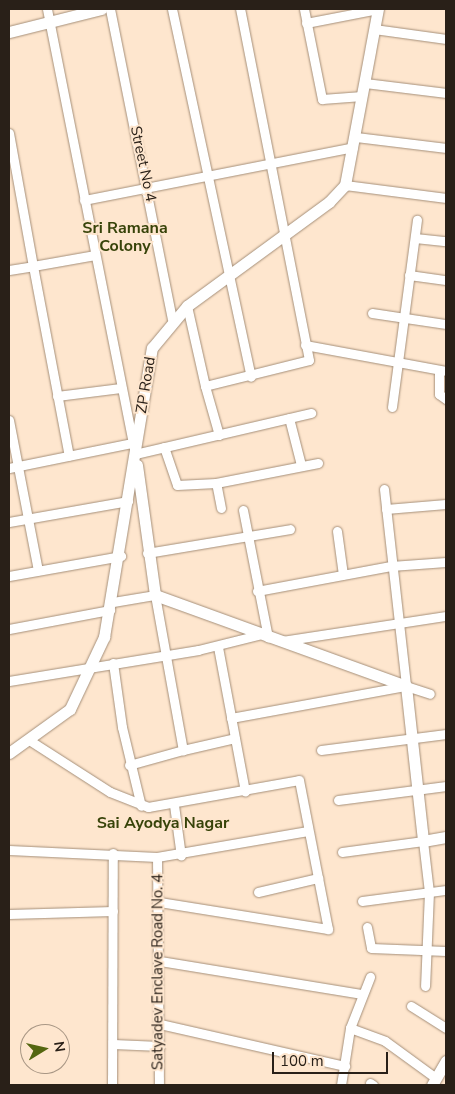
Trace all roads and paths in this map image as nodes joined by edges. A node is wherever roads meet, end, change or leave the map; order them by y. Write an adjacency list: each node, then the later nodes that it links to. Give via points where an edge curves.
1 (47, 9): 9 (street)
2 (110, 9): 22 (street, Street No 4)
3 (172, 9): 20 (street)
4 (240, 9): 19 (street)
5 (304, 9): 8 (street)
6 (378, 9): 8 (street); 10 (street)
7 (93, 10): 9 (street)
8 (306, 23): 15 (street, via 322,99)
9 (50, 24): 11 (street); 24 (street)
10 (374, 29): 12 (street); 13 (street)
11 (9, 32)
12 (446, 39)
13 (365, 83): 14 (street); 15 (street)
14 (446, 93)
15 (362, 96): 17 (street)
16 (9, 133): 30 (street)
17 (354, 142): 18 (street); 19 (street); 21 (street)
18 (446, 148)
19 (269, 162): 20 (street); 26 (street)
20 (207, 173): 22 (street); 33 (street)
21 (345, 185): 23 (street); 26 (street, ZP Road, via 329,202)
22 (148, 186): 24 (street); 38 (street, Street No 4)
23 (446, 198)
24 (84, 200): 29 (street)
25 (417, 220): 27 (street)
26 (284, 233): 33 (street, ZP Road); 40 (street)
27 (415, 238): 28 (street); 32 (street)
28 (446, 241)
29 (95, 255): 30 (street); 45 (street)
30 (33, 266): 31 (street); 46 (street)
31 (9, 270)
32 (409, 275): 34 (street); 37 (street)
33 (228, 276): 35 (street, ZP Road); 43 (street)
34 (446, 280)
35 (188, 306): 38 (street, ZP Road); 44 (street)
36 (372, 313): 37 (street)
37 (403, 318): 39 (street); 41 (street)
38 (172, 319): 54 (street, ZP Road, via 152,348)
39 (446, 324)
40 (305, 345): 41 (street); 43 (street, via 309,360)
41 (398, 363): 42 (street); 48 (street)
42 (443, 371): 47 (street, via 439,394)
43 (250, 377): 44 (street)
44 (205, 386): 52 (street)
45 (121, 388): 46 (street); 54 (street)
46 (58, 396): 55 (street)
47 (446, 399)
48 (392, 407)
49 (311, 413): 50 (street)
50 (289, 418): 52 (street); 57 (street)
51 (9, 420): 58 (street)
52 (219, 435): 53 (street)
53 (164, 447): 54 (street); 59 (street, via 177,485)
54 (134, 449): 55 (street); 61 (street, ZP Road); 71 (street)
55 (69, 456): 58 (street)
56 (318, 462): 57 (street)
57 (301, 464): 59 (street)
58 (13, 467): 66 (street)
59 (216, 483): 63 (street)
60 (384, 490): 64 (street)
61 (128, 500): 66 (street); 72 (street, ZP Road)
62 (446, 504): 64 (street)
63 (221, 508)
64 (386, 509): 74 (street)
65 (243, 510): 70 (street)
66 (27, 518): 67 (street); 75 (street)
67 (9, 522)
68 (290, 529): 70 (street)
69 (337, 531): 76 (street)
70 (248, 536): 71 (street); 78 (street)
71 (147, 553): 79 (street)
72 (121, 556): 75 (street); 80 (street, ZP Road)
73 (446, 562): 74 (street)
74 (391, 566): 76 (street); 82 (street)
75 (38, 570): 77 (street)
76 (343, 575): 78 (street)
77 (9, 576)
78 (257, 591): 84 (street)
79 (155, 595): 80 (street); 84 (street); 87 (street)
80 (112, 606): 83 (street); 89 (street, ZP Road)
81 (446, 616): 82 (street)
82 (398, 623): 85 (street); 91 (street)
83 (9, 629)
84 (263, 637): 85 (street); 86 (street)
85 (282, 641): 91 (street)
86 (218, 646): 87 (street); 93 (street)
87 (165, 655): 88 (street); 98 (street)
88 (113, 663): 89 (street); 101 (street)
89 (93, 665): 90 (street); 97 (street, ZP Road, via 70,709)
90 (9, 680)
91 (406, 686): 92 (street); 93 (street); 96 (street)
92 (430, 694)
93 (231, 718): 95 (street)
94 (446, 734): 96 (street)
95 (235, 738): 98 (street); 104 (street)
96 (411, 738): 99 (street); 103 (street)
97 (29, 740): 100 (street, ZP Road); 107 (street, via 110,792)
98 (183, 750): 101 (street)
99 (320, 750)
100 (9, 753)
101 (129, 765): 107 (street)
102 (446, 786): 103 (street)
103 (417, 789): 105 (street); 110 (street)
104 (245, 791): 106 (street); 108 (street, via 299,780)
105 (338, 800)
106 (174, 805): 107 (street); 115 (street)
107 (141, 806)
108 (308, 831): 115 (street); 116 (street)
109 (446, 838): 110 (street)
110 (423, 841): 112 (street); 119 (street)
111 (9, 850): 113 (street, Satyadev Enclave Road No. 4)
112 (342, 852)
113 (113, 853): 114 (street, Satyadev Enclave Road No. 4); 122 (street)
114 (157, 856): 115 (street); 121 (street, Satyadev Enclave Road No. 4)
115 (181, 856)
116 (318, 878): 118 (street); 121 (street, via 328,929)
117 (446, 890): 119 (street)
118 (258, 892)
119 (429, 892): 120 (street); 125 (street)
120 (362, 901)
121 (158, 902): 127 (street, Satyadev Enclave Road No. 4)
122 (113, 911): 123 (street); 135 (street)
123 (9, 914)
124 (367, 927): 125 (street, via 371,948)
125 (427, 949): 126 (street); 129 (street)
126 (446, 951)
127 (160, 961): 130 (street); 132 (street, Satyadev Enclave Road No. 4)
128 (370, 976): 130 (street)
129 (425, 986)
130 (362, 994): 133 (street)
131 (411, 1006): 134 (street)
132 (160, 1024): 136 (street, Satyadev Enclave Road No. 4); 138 (street)
133 (350, 1028): 138 (street); 139 (street, via 385,1041)
134 (446, 1028)
135 (113, 1044): 136 (street); 140 (street)
136 (160, 1046): 141 (street, Satyadev Enclave Road No. 4)
137 (446, 1061): 139 (street)
138 (344, 1066): 142 (street)
139 (434, 1082)
140 (112, 1085)
141 (158, 1085)
142 (341, 1085)

